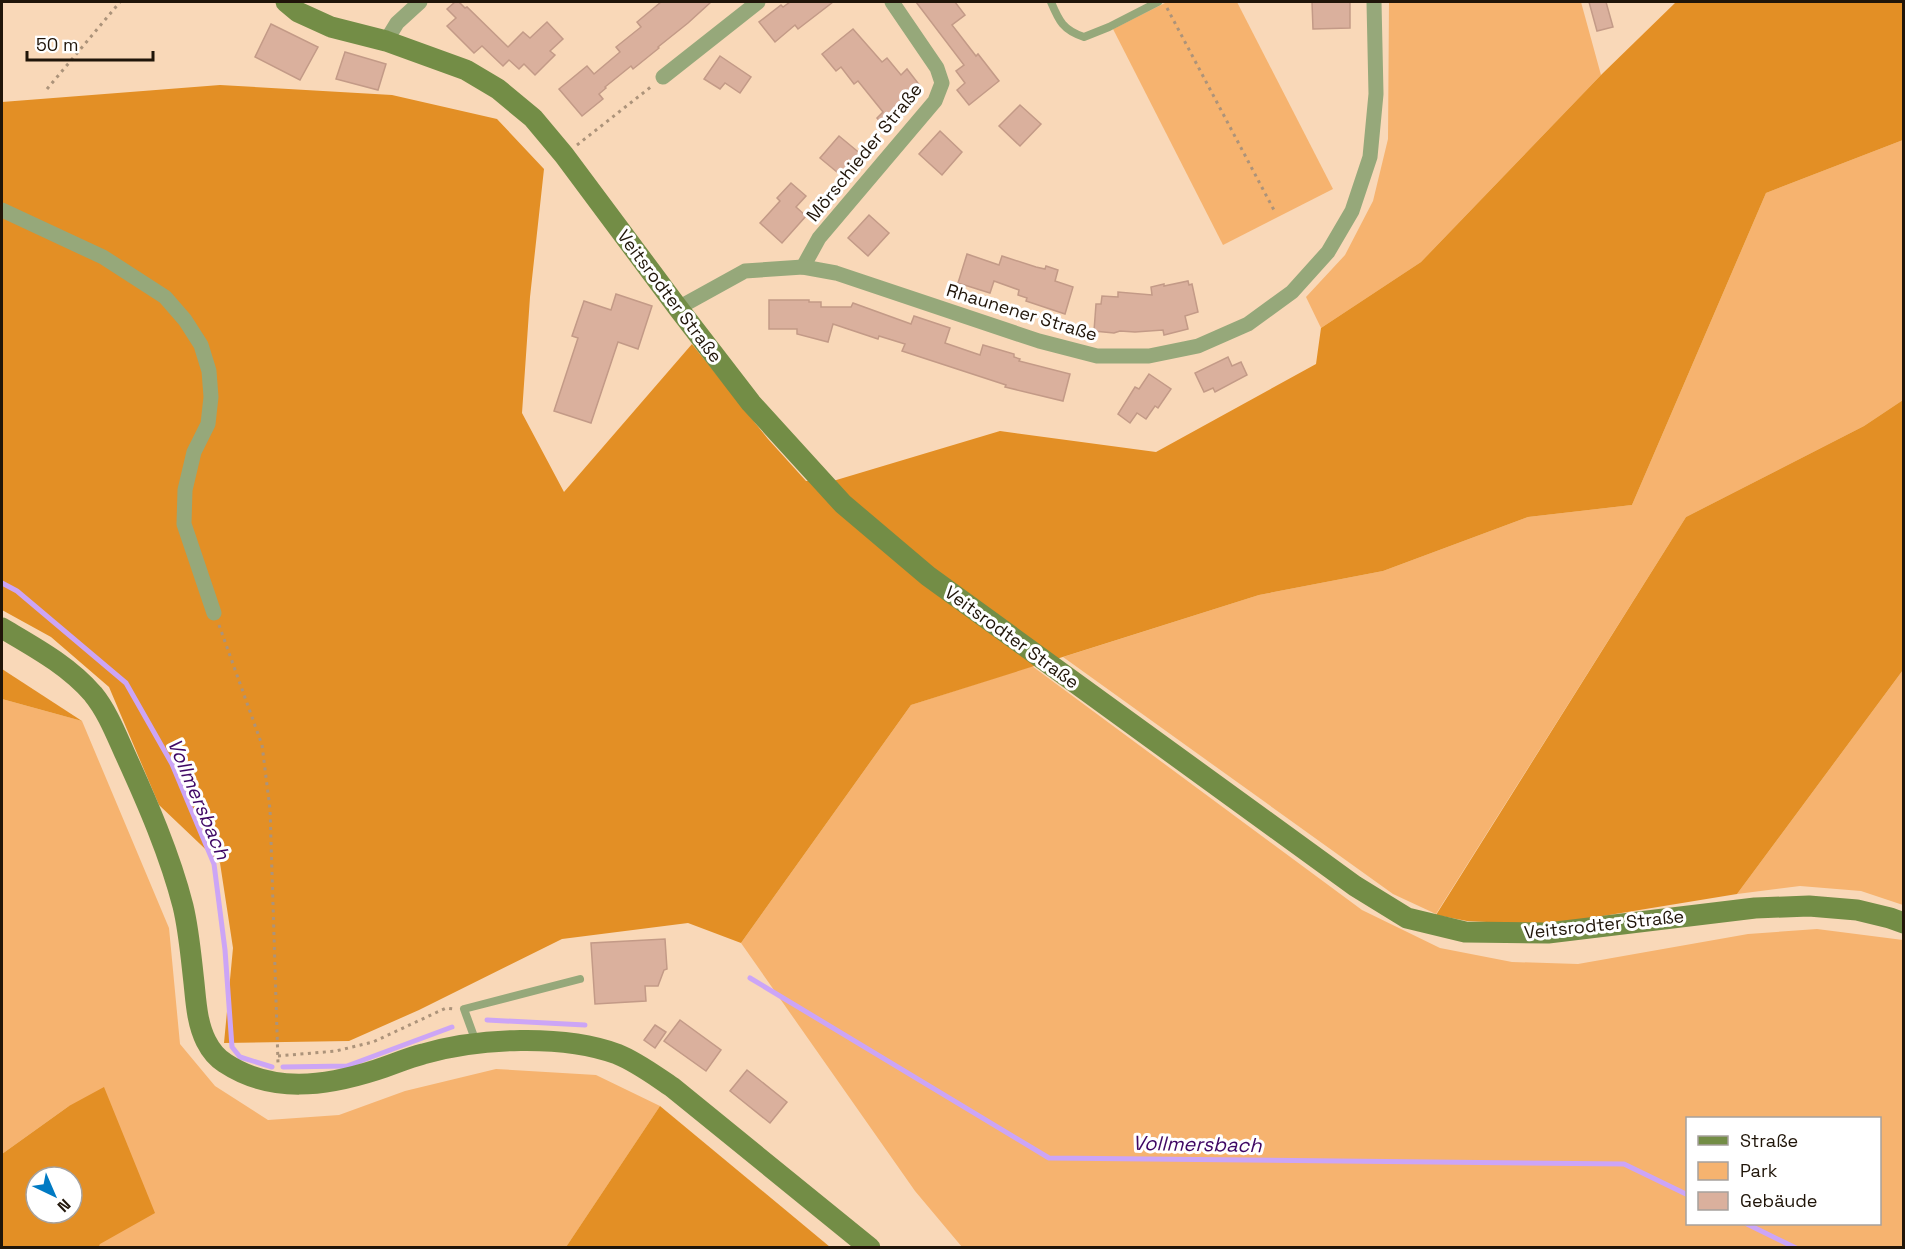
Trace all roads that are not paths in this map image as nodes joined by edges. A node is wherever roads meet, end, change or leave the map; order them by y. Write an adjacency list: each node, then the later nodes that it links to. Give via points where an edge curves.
1 (286, 2): 8 (street, Veitsrodter Straße, via 331,27)
2 (420, 2): 8 (street)
3 (758, 2): 9 (street)
4 (892, 2): 11 (street, Mörschieder Straße, via 937,68 942,83 935,101 819,238)
5 (1051, 2): 6 (lane, via 1060,22 1084,37)
6 (1158, 2)
7 (1374, 2): 11 (street, Rhaunener Straße, via 1376,94 1370,157 1352,211 1328,252 1292,292 1248,324 1188,348 1149,356 1097,356 1039,341 836,273)
8 (386, 41): 12 (street, Veitsrodter Straße, via 466,70 498,89 533,118)
9 (663, 77)
10 (2, 210): 13 (street, via 104,257 165,297 201,345 211,397 208,424 194,452 185,490 184,524)
11 (803, 267): 12 (street, Rhaunener Straße, via 746,271)
12 (678, 308): 15 (street, Veitsrodter Straße, via 751,403 843,504 928,576 1355,886 1407,918 1465,932 1548,933 1755,908 1809,906 1857,910)
13 (214, 613)
14 (2, 628): 17 (street, via 63,666 105,712 134,773 177,884 188,928 196,1004 206,1041 223,1061 249,1075 306,1085 336,1081 421,1054)
15 (1904, 923)
16 (580, 979): 17 (lane, via 464,1009)
17 (476, 1043): 18 (street, via 555,1042 616,1054 641,1066)
18 (870, 1248)

